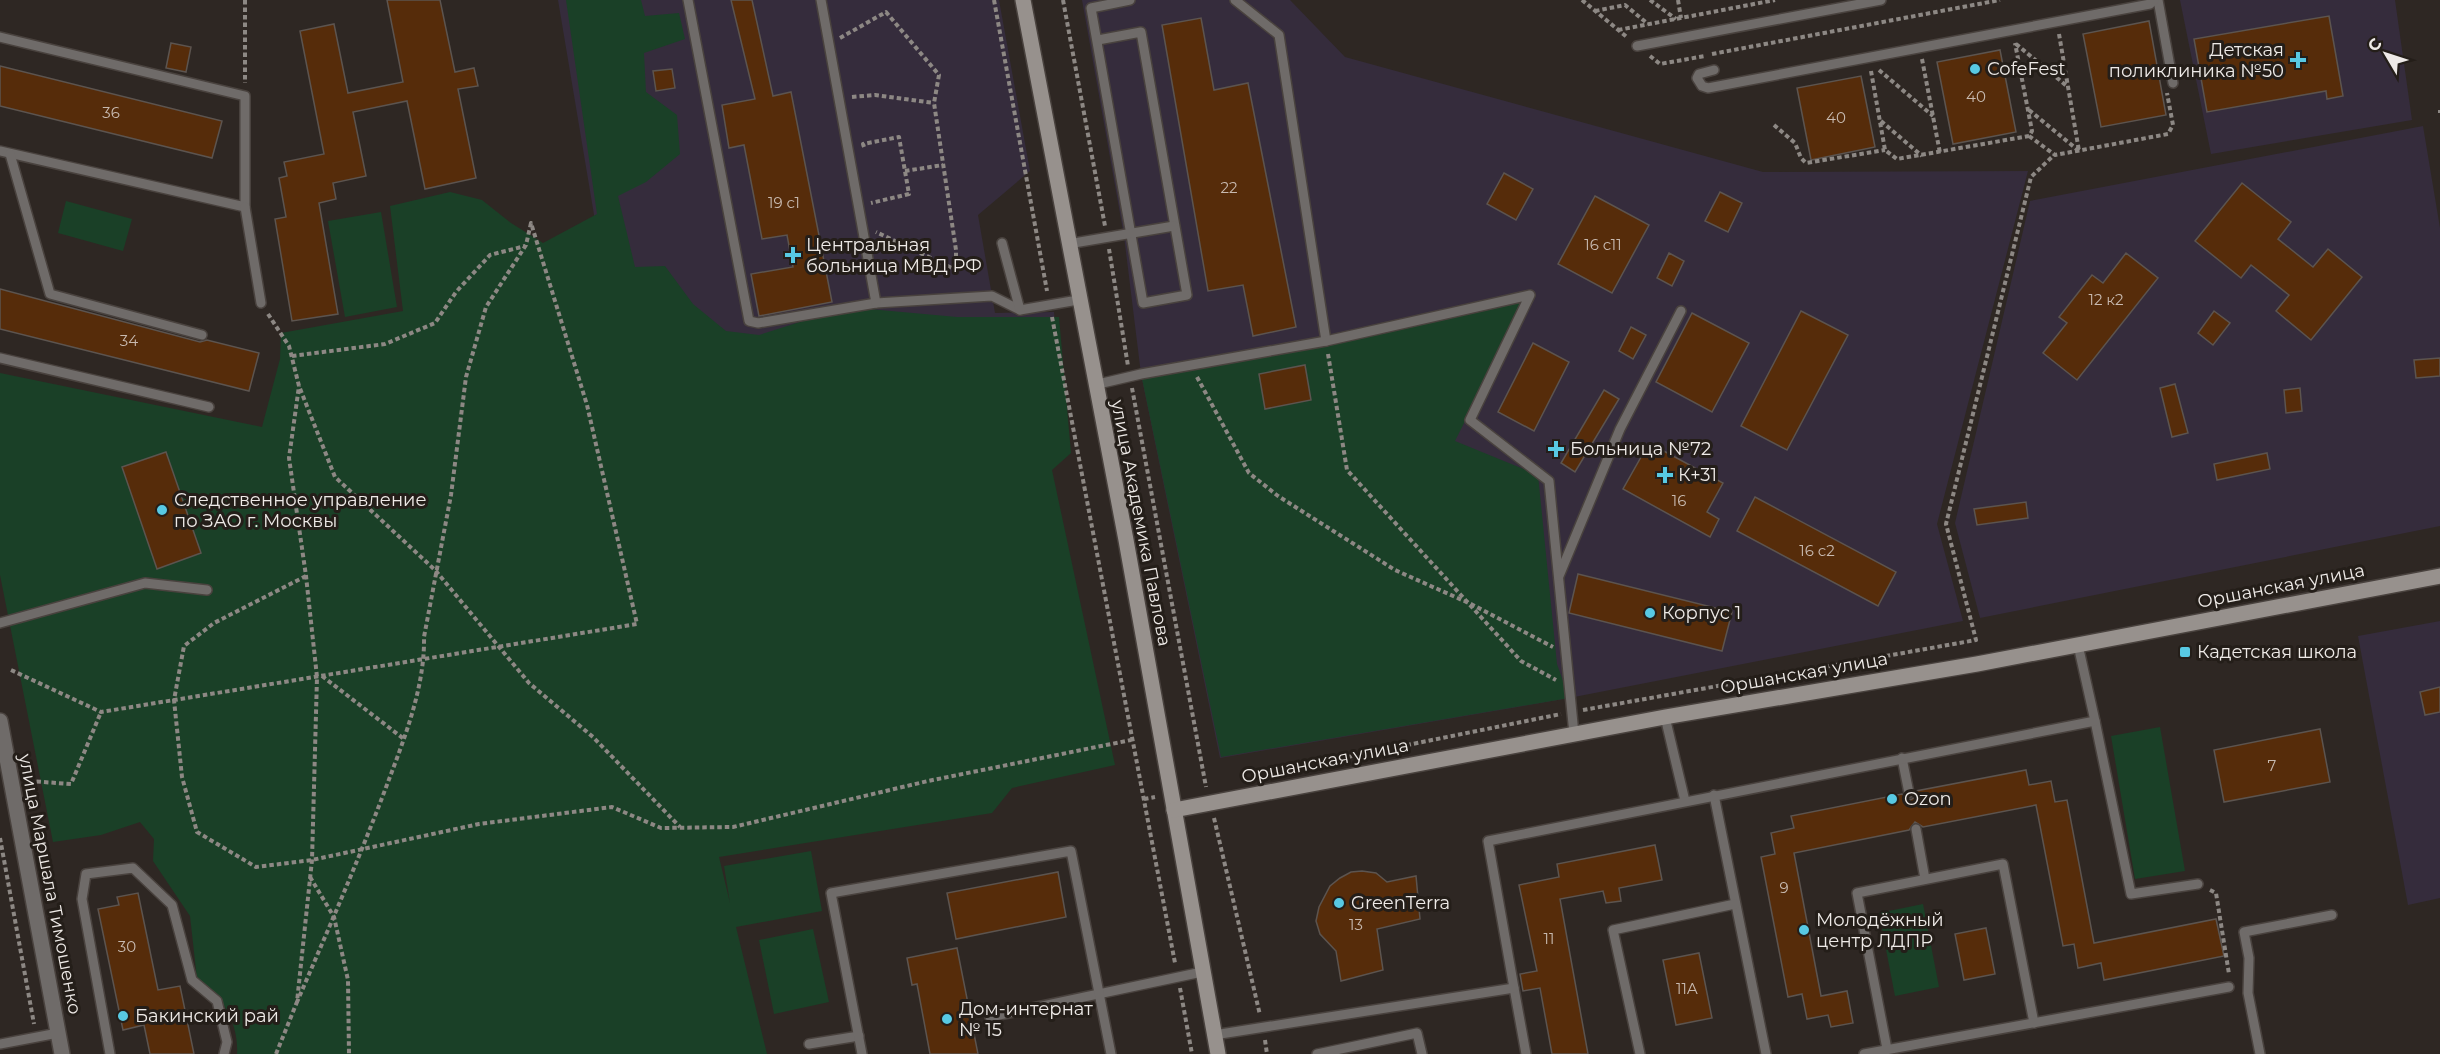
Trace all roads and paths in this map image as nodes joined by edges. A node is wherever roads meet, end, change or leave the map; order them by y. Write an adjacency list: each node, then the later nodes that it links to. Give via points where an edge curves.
1 (245, 0): 32 (path)
2 (688, 0): 60 (lane, via 749,321 758,323)
3 (821, 0): 26 (lane)
4 (994, 0): 61 (path)
5 (1023, 0): 56 (street, улица Академика Павлова)
6 (1063, 0): 54 (path)
7 (1130, 0): 24 (lane, via 1091,8)
8 (1235, 0): 65 (lane, via 1279,35)
9 (1582, 0): 16 (path)
10 (1650, 0): 17 (path)
11 (1678, 0): 17 (path)
12 (1776, 0): 17 (path)
13 (1881, 0): 23 (lane)
14 (2000, 0): 27 (path, via 1660,64)
15 (2156, 0): 18 (lane); 30 (lane)
16 (1595, 11): 19 (path, via 1625,5); 20 (path)
17 (1678, 18): 19 (path); 23 (path)
18 (2057, 21): 21 (lane); 31 (path)
19 (1648, 24): 20 (path)
20 (1618, 30): 27 (path)
21 (2013, 30): 25 (path); 28 (lane)
22 (0, 37): 32 (lane)
23 (1684, 37): 27 (lane)
24 (1098, 40): 52 (lane, via 1141,32); 53 (lane)
25 (2015, 43): 31 (path); 35 (path)
26 (829, 45): 33 (lane); 34 (path, via 886,12 939,75)
27 (1637, 46)
28 (1920, 48): 29 (lane, via 1708,88 1702,86 1699,74); 36 (path)
29 (1714, 70)
30 (2173, 83): 41 (path, via 2166,89 2173,125 2170,133)
31 (2068, 87): 41 (path)
32 (245, 96): 50 (lane)
33 (839, 98): 34 (path, via 875,95); 51 (lane)
34 (934, 103): 47 (path)
35 (2028, 109): 39 (path, via 2032,132); 41 (path)
36 (1933, 116): 37 (path, via 1869,62); 43 (path)
37 (1880, 121): 40 (path); 46 (path)
38 (1774, 125): 40 (path, via 1795,143 1806,164)
39 (2029, 136): 43 (path); 45 (path)
40 (1886, 150): 46 (path, via 1899,160)
41 (2079, 151): 45 (path)
42 (5, 152): 50 (lane); 64 (lane, via 50,294)
43 (1940, 153): 46 (path)
44 (866, 155): 48 (path, via 863,144 899,137)
45 (2054, 155): 90 (path, via 2031,177 1946,524 1976,640)
46 (1922, 156)
47 (943, 165): 48 (path); 51 (path, via 956,270)
48 (905, 171): 49 (path, via 909,194)
49 (874, 200)
50 (245, 207): 59 (lane)
51 (862, 225): 60 (lane)
52 (1174, 226): 53 (lane); 53 (lane, via 1186,295 1176,297 1143,303)
53 (1131, 234): 54 (lane)
54 (1107, 238): 56 (lane); 69 (path)
55 (1002, 243): 62 (lane)
56 (1068, 244): 58 (street, улица Академика Павлова)
57 (526, 245): 66 (path, via 490,255 456,292 435,323 385,344); 73 (path, via 486,307 466,377 451,495); 81 (path, via 531,224 587,405 637,624)
58 (1078, 300): 61 (lane); 70 (street, улица Академика Павлова)
59 (261, 303): 66 (path)
60 (876, 303): 62 (lane, via 992,296)
61 (1050, 306): 62 (lane); 96 (path)
62 (1020, 310)
63 (1681, 311): 76 (lane, via 1620,429)
64 (202, 334)
65 (1326, 341): 68 (lane); 76 (lane, via 1530,295 1470,420 1549,481); 78 (path, via 1347,470)
66 (292, 356): 71 (path)
67 (0, 358): 72 (lane)
68 (1191, 365): 69 (lane); 78 (path, via 1249,473 1278,496 1395,570)
69 (1130, 376): 70 (lane); 101 (path)
70 (1094, 385): 106 (street, улица Академика Павлова)
71 (299, 386): 73 (path, via 335,477); 74 (path, via 289,458)
72 (209, 407)
73 (435, 570): 81 (path); 83 (path)
74 (306, 576): 86 (path); 88 (path, via 214,623 184,646)
75 (2440, 576): 80 (street, Оршанская улица)
76 (1558, 578): 82 (lane)
77 (207, 590): 79 (lane, via 145,583)
78 (1471, 604): 82 (path); 87 (path, via 1521,661)
79 (0, 623)
80 (2078, 645): 91 (street, Оршанская улица); 93 (lane)
81 (496, 647): 83 (path); 107 (path, via 529,683 593,737)
82 (1565, 654): 87 (lane)
83 (424, 659): 85 (path); 95 (path)
84 (11, 670): 89 (path)
85 (322, 676): 86 (path); 95 (path)
86 (317, 677): 88 (path); 111 (path)
87 (1567, 686): 90 (lane)
88 (174, 700): 89 (path); 111 (path, via 182,777 197,832 256,867)
89 (101, 712): 99 (path, via 71,784)
90 (1571, 712): 94 (lane); 98 (path)
91 (1665, 717): 94 (street, Оршанская улица); 104 (lane)
92 (0, 721): 127 (street, улица Маршала Тимошенко)
93 (2095, 721): 97 (lane); 114 (lane, via 2131,894)
94 (1574, 734): 105 (street, Оршанская улица)
95 (404, 739): 110 (path)
96 (1131, 740): 107 (path, via 928,781 733,827); 119 (path)
97 (1902, 758): 102 (lane); 103 (lane)
98 (1332, 760)
99 (29, 781)
100 (1218, 784): 101 (path)
101 (1206, 786): 105 (path)
102 (1909, 793)
103 (1714, 795): 104 (lane); 115 (lane)
104 (1685, 801): 121 (lane, via 1488,841)
105 (1210, 803): 106 (street, Оршанская улица); 126 (path)
106 (1174, 810): 118 (street, улица Академика Павлова)
107 (681, 828): 110 (path, via 661,828 612,807 479,824)
108 (1916, 829): 113 (lane)
109 (0, 838): 130 (path)
110 (363, 849): 111 (path); 117 (path)
111 (312, 860): 112 (path)
112 (310, 877): 117 (path); 123 (path)
113 (1925, 879): 125 (lane, via 2003,864); 133 (lane, via 1857,892)
114 (2198, 884): 120 (path, via 2216,893 2228,957)
115 (1735, 904): 147 (lane, via 1613,930); 148 (lane)
116 (2332, 915): 150 (lane, via 2244,932 2249,958 2248,993)
117 (334, 917): 123 (path); 138 (path, via 348,980)
118 (1202, 972): 119 (lane); 128 (street, улица Академика Павлова)
119 (1178, 977): 122 (lane); 141 (path)
120 (2229, 987): 125 (lane)
121 (1514, 988): 126 (lane); 146 (lane)
122 (1100, 994): 124 (lane); 129 (lane, via 1071,850 1059,852 831,893); 140 (lane)
123 (297, 1002): 137 (path)
124 (990, 1017)
125 (2034, 1023): 133 (lane)
126 (1263, 1028): 128 (lane); 143 (path)
127 (58, 1033): 130 (lane); 134 (street, улица Маршала Тимошенко)
128 (1214, 1035): 142 (street, улица Академика Павлова)
129 (859, 1036): 132 (lane); 139 (lane)
130 (36, 1037): 131 (lane)
131 (0, 1044)
132 (809, 1044)
133 (1887, 1049): 149 (lane)
134 (62, 1054)
135 (110, 1054): 136 (lane, via 82,899 86,874 133,868 172,905 192,980 217,1001 226,1041)
136 (224, 1054)
137 (276, 1054)
138 (349, 1054)
139 (862, 1054)
140 (1111, 1054)
141 (1192, 1054)
142 (1218, 1054)
143 (1267, 1054)
144 (1317, 1054): 145 (lane, via 1418,1033)
145 (1422, 1054)
146 (1526, 1054)
147 (1640, 1054)
148 (1766, 1054)
149 (1864, 1054)
150 (2260, 1054)

